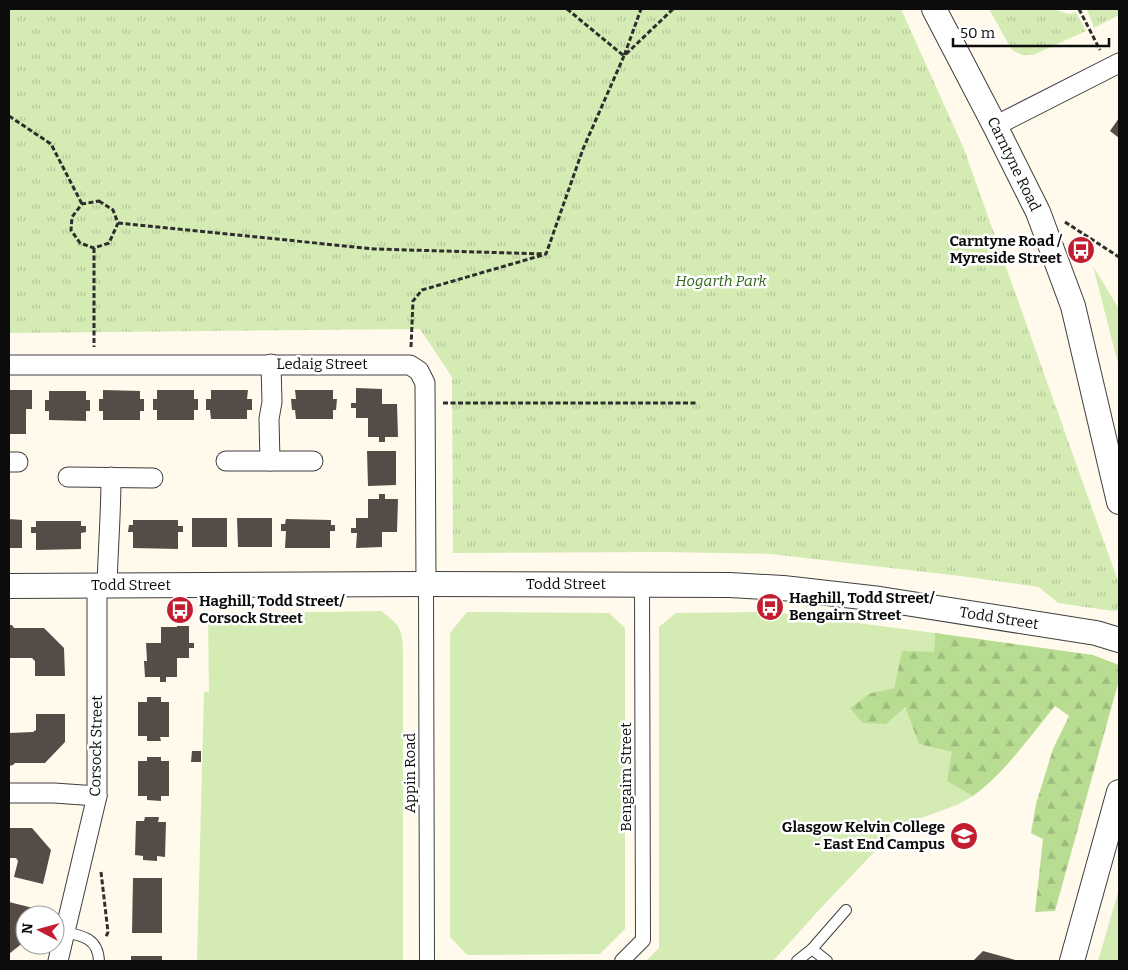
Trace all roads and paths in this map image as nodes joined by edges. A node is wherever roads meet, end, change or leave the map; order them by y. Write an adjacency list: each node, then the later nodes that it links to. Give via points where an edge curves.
1 (567, 9): 6 (path)
2 (641, 9): 6 (path)
3 (673, 9): 6 (path)
4 (934, 9): 9 (street, Carntyne Road)
5 (1079, 9): 7 (path)
6 (624, 56): 14 (path, via 583,149)
7 (1114, 65): 9 (street)
8 (9, 116): 10 (path, via 51,144)
9 (995, 126): 11 (street, Carntyne Road)
10 (82, 204): 12 (path, via 99,201 113,210); 13 (path, via 72,217 72,230 80,242)
11 (1038, 212): 15 (path, via 1065,222); 28 (street, Carntyne Road, via 1073,306)
12 (118, 223): 13 (path, via 109,243); 14 (path, via 375,250)
13 (94, 248): 16 (path)
14 (546, 254): 19 (path, via 422,290 412,301)
15 (1119, 257)
16 (94, 364): 17 (street, Ledaig Street); 18 (street, Ledaig Street)
17 (271, 364): 19 (street, Ledaig Street); 23 (street)
18 (9, 365)
19 (410, 365): 20 (street, via 419,371 425,383)
20 (425, 403): 21 (path); 29 (street)
21 (697, 403)
22 (226, 461): 23 (street)
23 (270, 461): 24 (street)
24 (313, 461)
25 (68, 477): 26 (street)
26 (111, 477): 27 (street); 32 (street, Corsock Street, via 111,519)
27 (153, 478)
28 (1119, 502)
29 (426, 584): 30 (street, Todd Street); 32 (street, Todd Street); 42 (street, Appin Road)
30 (642, 584): 33 (street, Todd Street, via 730,585 826,592 1096,633); 43 (street, Bengairn Street, via 643,940)
31 (9, 586): 32 (street, Todd Street)
32 (102, 586): 36 (street, Corsock Street)
33 (1119, 640)
34 (1119, 792): 46 (street)
35 (9, 793): 36 (street, via 54,792)
36 (97, 796): 39 (street, Corsock Street)
37 (101, 869): 41 (path, via 108,932)
38 (846, 910): 40 (lane)
39 (65, 932): 41 (lane, via 84,936 94,943)
40 (812, 948): 44 (lane); 45 (lane)
41 (99, 958)
42 (427, 961)
43 (622, 961)
44 (797, 961)
45 (827, 961)
46 (1072, 961)

